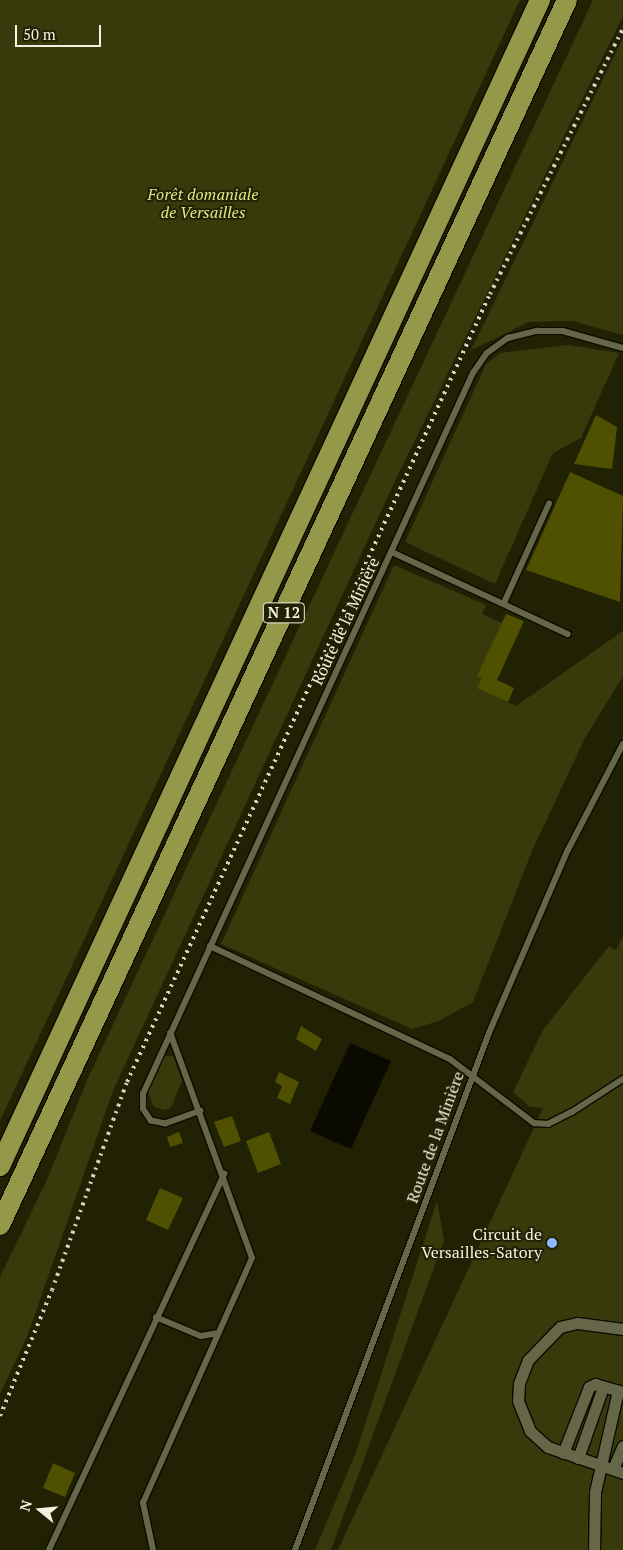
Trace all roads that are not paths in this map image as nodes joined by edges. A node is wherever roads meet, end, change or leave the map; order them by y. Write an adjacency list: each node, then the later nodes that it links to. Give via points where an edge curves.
1 (540, 0): 14 (highway, N 12)
2 (567, 0): 16 (highway, N 12)
3 (623, 348): 5 (lane, Route de la Minière, via 563,331 537,331 508,338 487,353 473,372)
4 (549, 504): 6 (lane)
5 (392, 552): 6 (lane); 9 (lane, Route de la Minière)
6 (504, 603): 7 (lane)
7 (568, 634)
8 (623, 744): 11 (lane, Route de la Minière, via 568,850)
9 (210, 946): 10 (lane, Route de la Minière); 11 (lane, via 416,1040)
10 (170, 1033): 13 (lane); 13 (lane, Route de la Minière, via 143,1094 143,1109 151,1121 166,1124)
11 (473, 1077): 12 (lane, via 534,1124 548,1124 572,1112); 30 (lane, Route de la Minière)
12 (623, 1079)
13 (201, 1111): 15 (lane)
14 (0, 1166)
15 (224, 1174): 17 (lane); 19 (lane, via 252,1258)
16 (0, 1225)
17 (156, 1317): 19 (lane, via 201,1336); 28 (lane)
18 (623, 1329): 23 (street, via 577,1323 560,1327 541,1343 525,1366 519,1383 523,1419 540,1441)
19 (218, 1333): 29 (lane, via 143,1503)
20 (603, 1386): 21 (street); 23 (street, via 589,1387); 24 (street)
21 (620, 1392): 26 (street)
22 (623, 1446): 27 (street)
23 (563, 1453): 24 (street)
24 (578, 1458): 26 (street)
25 (623, 1459): 27 (street)
26 (600, 1464): 27 (street); 31 (street)
27 (618, 1471)
28 (49, 1550)
29 (153, 1550)
30 (295, 1550)
31 (594, 1550)

